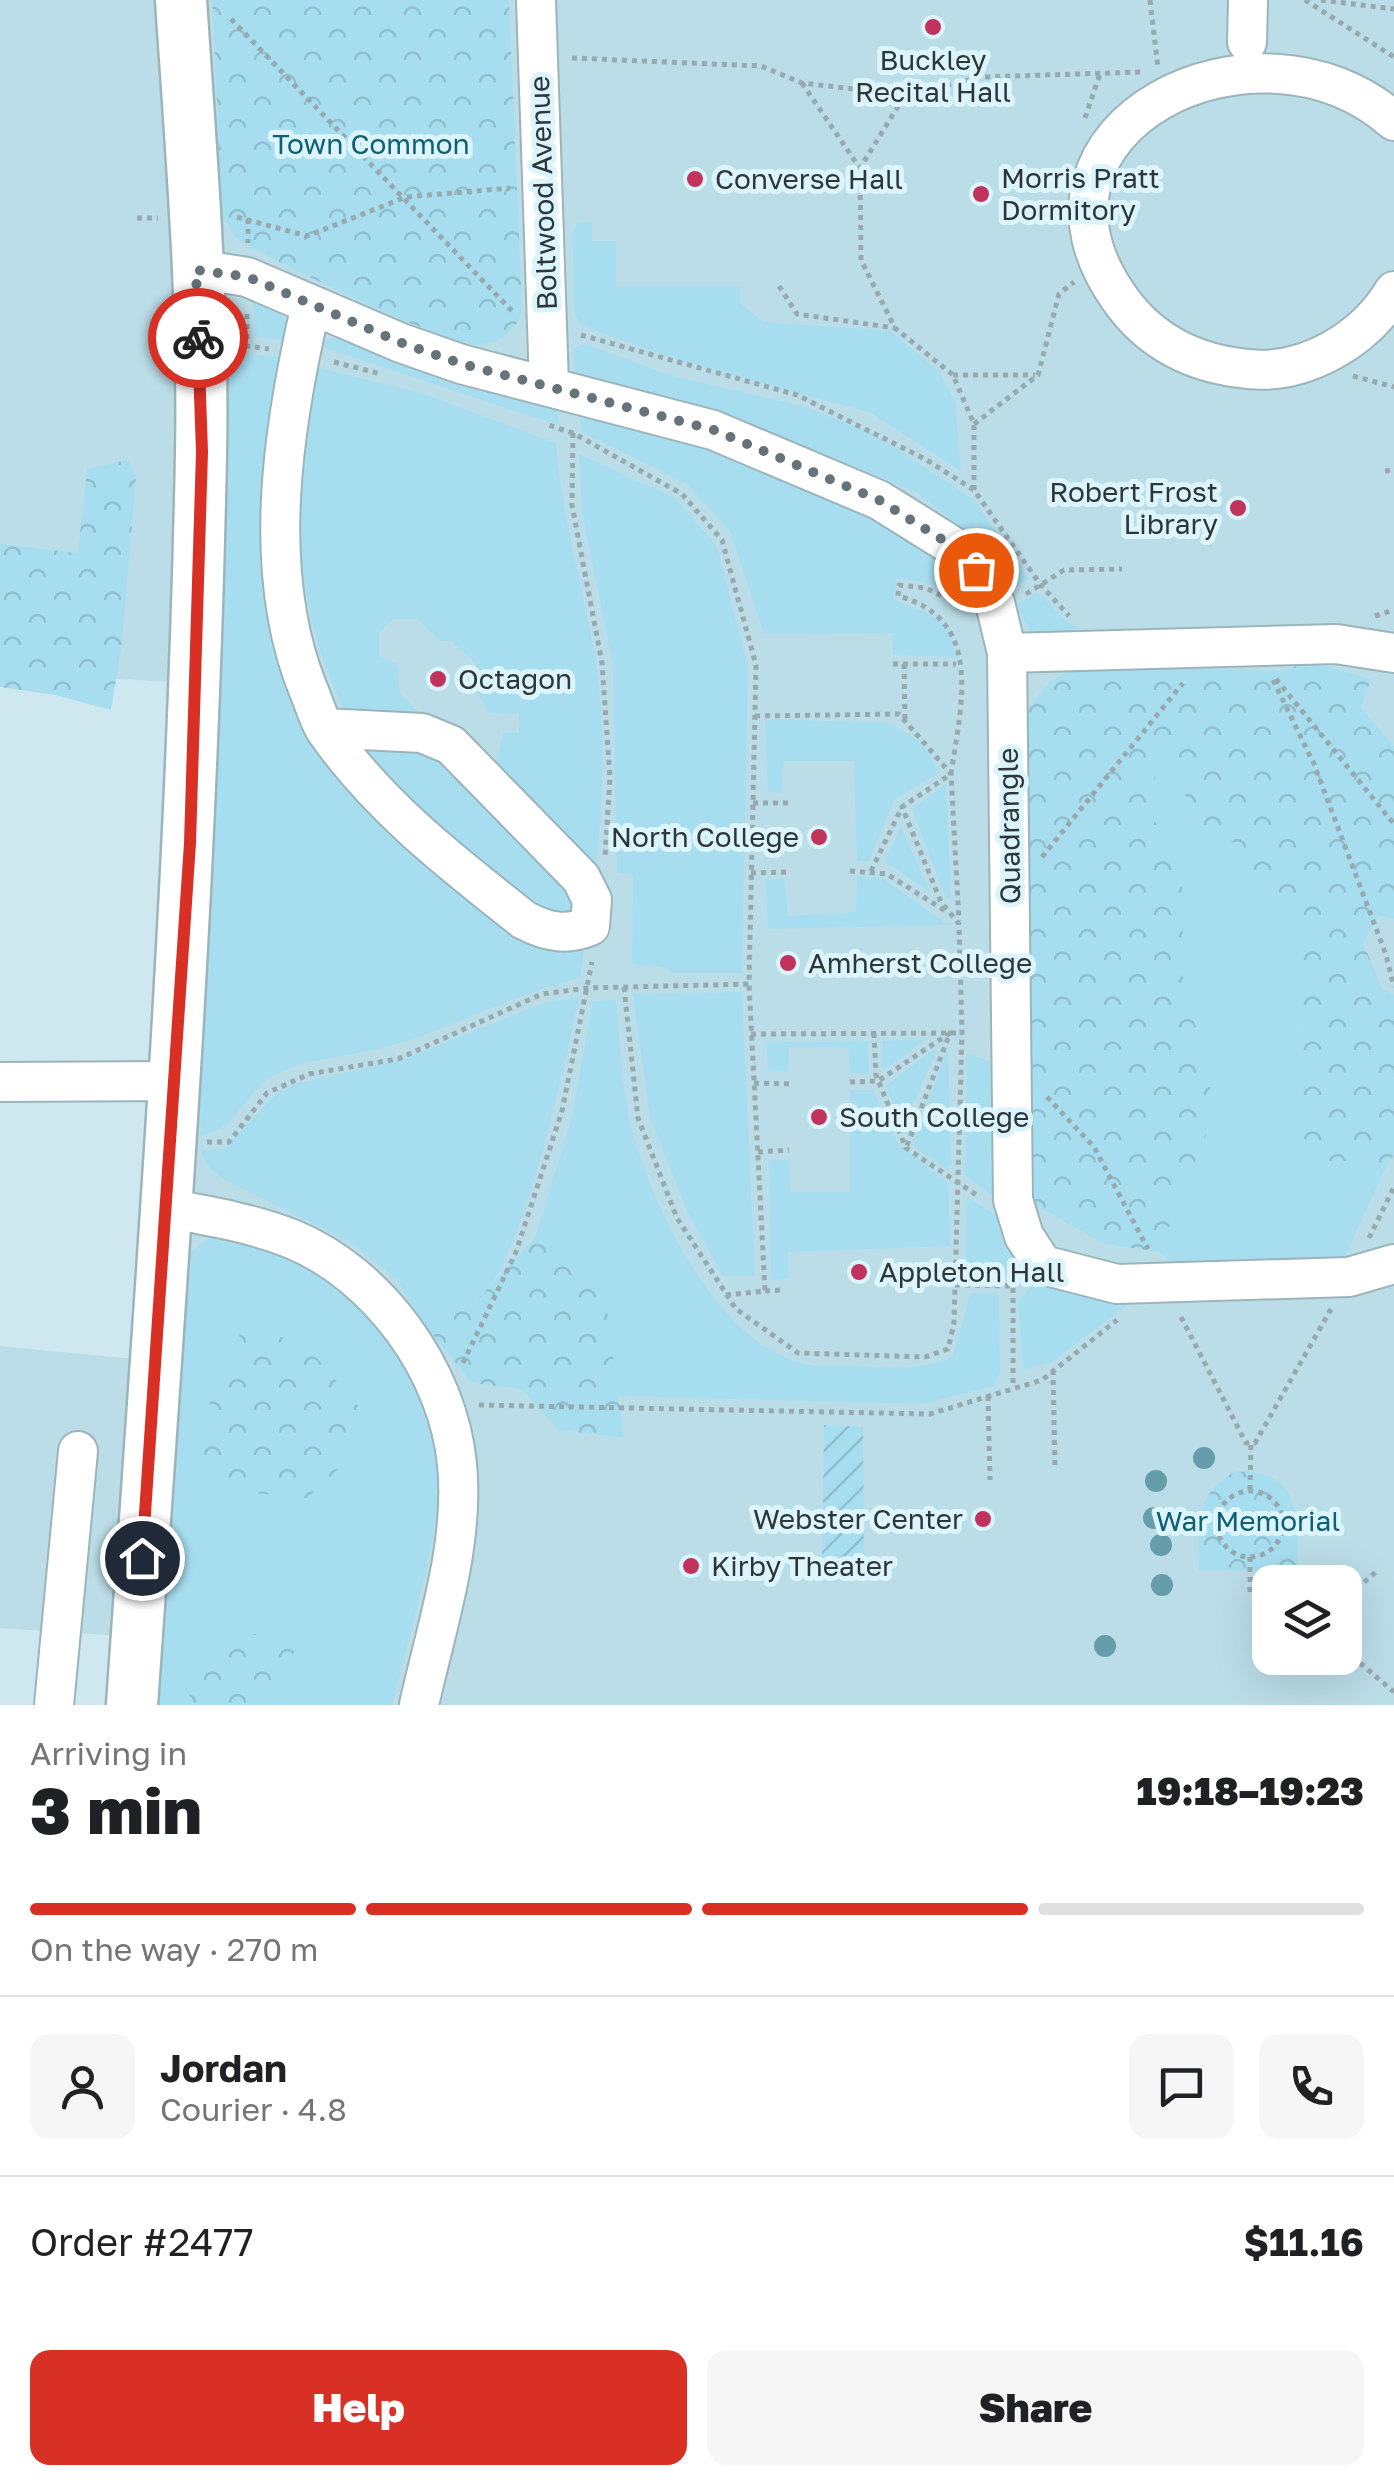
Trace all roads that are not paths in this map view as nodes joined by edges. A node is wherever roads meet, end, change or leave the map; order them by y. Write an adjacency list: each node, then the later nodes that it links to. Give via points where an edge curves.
1 (181, 0): 6 (main road)
2 (536, 0): 9 (street, Boltwood Avenue)
3 (1248, 0): 4 (street)
4 (1247, 42): 5 (street, via 1294,46 1338,64); 7 (street, via 1201,51 1159,72 1125,104 1101,145 1090,190 1097,252 1108,282 1135,320 1172,349 1216,366 1262,371 1308,362 1350,340)
5 (1394, 120)
6 (196, 270): 8 (street, Quadrangle, via 248,277); 13 (main road, via 202,452 190,843)
7 (1394, 291)
8 (311, 305): 9 (street, Quadrangle, via 446,358); 12 (street, via 290,400 284,575 292,648)
9 (549, 386): 10 (street, Quadrangle, via 714,430 879,500 951,545 976,570 995,603)
10 (1007, 652): 11 (street, via 1336,644); 16 (street, Quadrangle, via 1013,1200 1024,1236 1044,1264 1118,1284 1349,1277)
11 (1394, 652)
12 (324, 728): 12 (street, via 422,734 451,745 581,878 592,900 590,926 572,933 524,920 415,835)
13 (173, 1081): 14 (street); 15 (main road)
14 (0, 1082)
15 (166, 1208): 19 (main road); 20 (street, via 238,1221 294,1240 338,1265 385,1306 423,1360 443,1404 457,1464 454,1546)
16 (1394, 1264)
17 (78, 1451): 18 (street)
18 (54, 1705)
19 (132, 1705)
20 (420, 1705)

